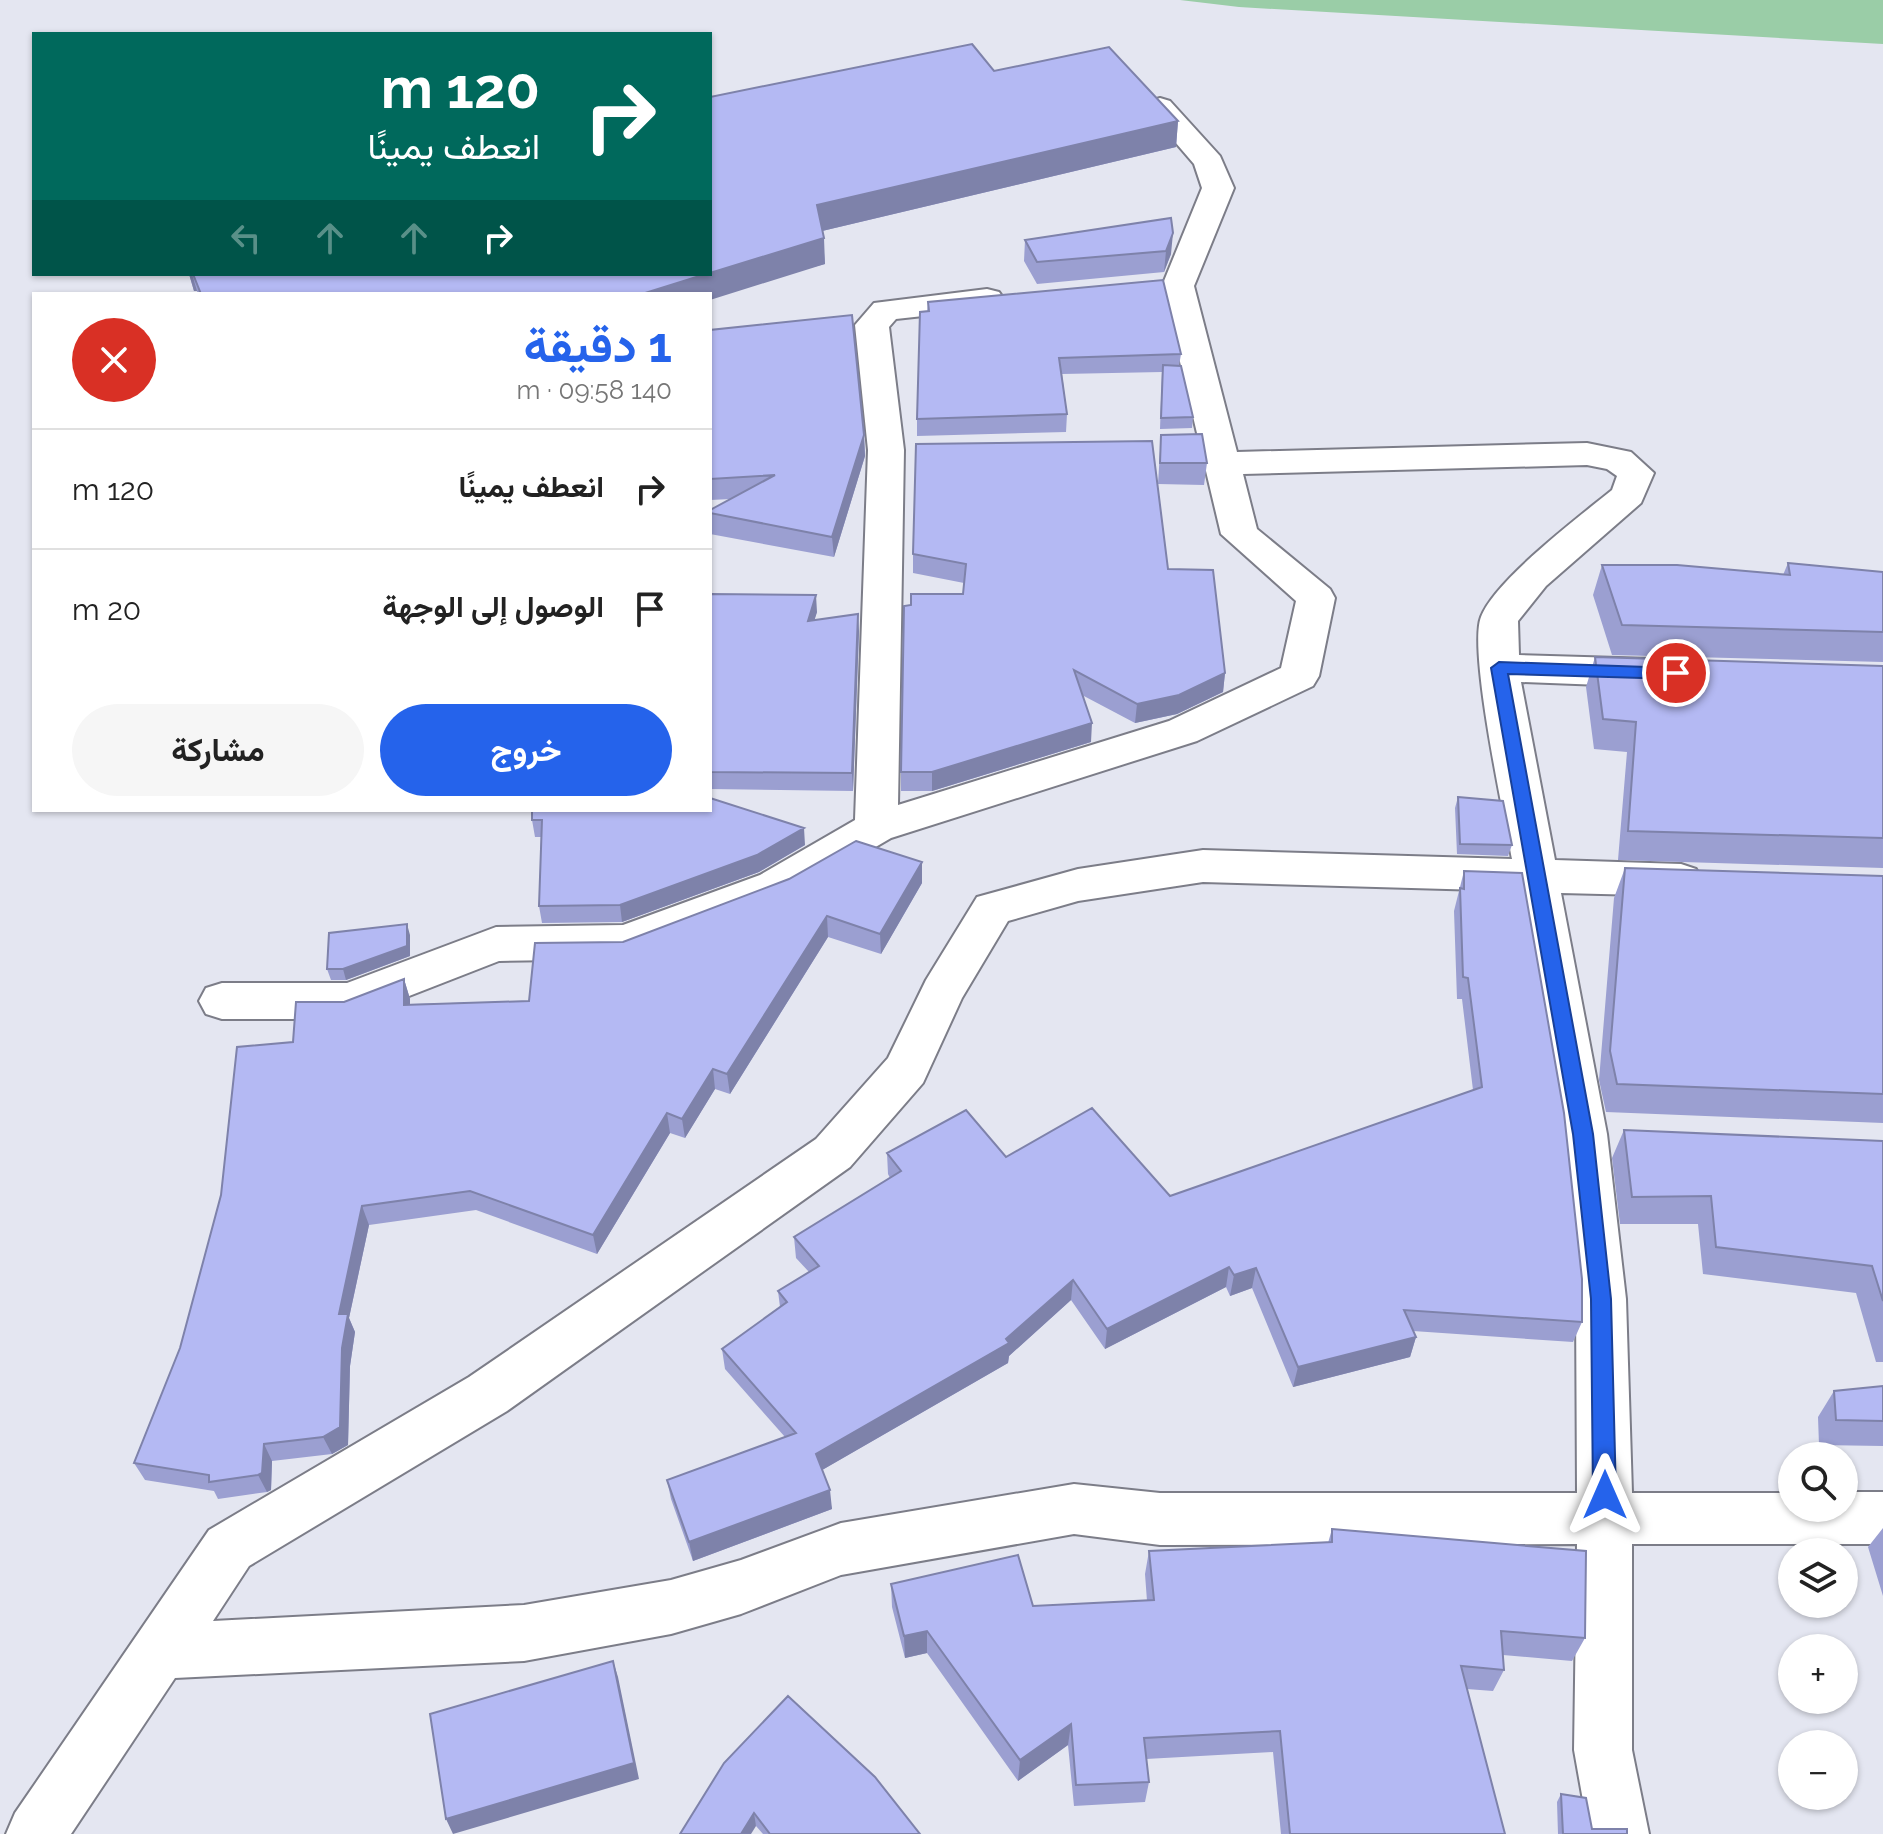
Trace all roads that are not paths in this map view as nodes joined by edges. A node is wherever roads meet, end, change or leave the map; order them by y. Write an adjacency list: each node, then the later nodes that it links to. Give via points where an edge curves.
1 (1160, 107): 3 (street, via 1209,162 1218,188)
2 (1138, 284): 3 (street)
3 (1178, 286): 5 (street)
4 (1027, 295): 8 (street, via 886,310 872,325 902,450)
5 (1211, 449): 6 (street, via 1587,454 1618,460 1636,473 1628,495 1533,577 1499,619); 8 (street, via 1240,534 1316,598 1299,676 1183,731)
6 (1499, 668): 7 (street); 9 (street)
7 (1683, 673)
8 (876, 827): 11 (street, via 775,886 625,942 496,944 350,1001)
9 (1536, 875): 10 (street); 12 (street); 16 (street, via 1203,866 1078,885 993,909 942,992 906,1070 833,1153 488,1394 229,1548)
10 (1725, 882)
11 (222, 1001)
12 (1583, 1134): 13 (street); 15 (street, via 1601,1299)
13 (1630, 1136)
14 (1883, 1518): 15 (street)
15 (1605, 1521): 16 (street, via 1160,1519 1074,1509 841,1549 671,1607 524,1633); 18 (street, via 1603,1750)
16 (160, 1651): 17 (street)
17 (36, 1834)
18 (1619, 1834)

